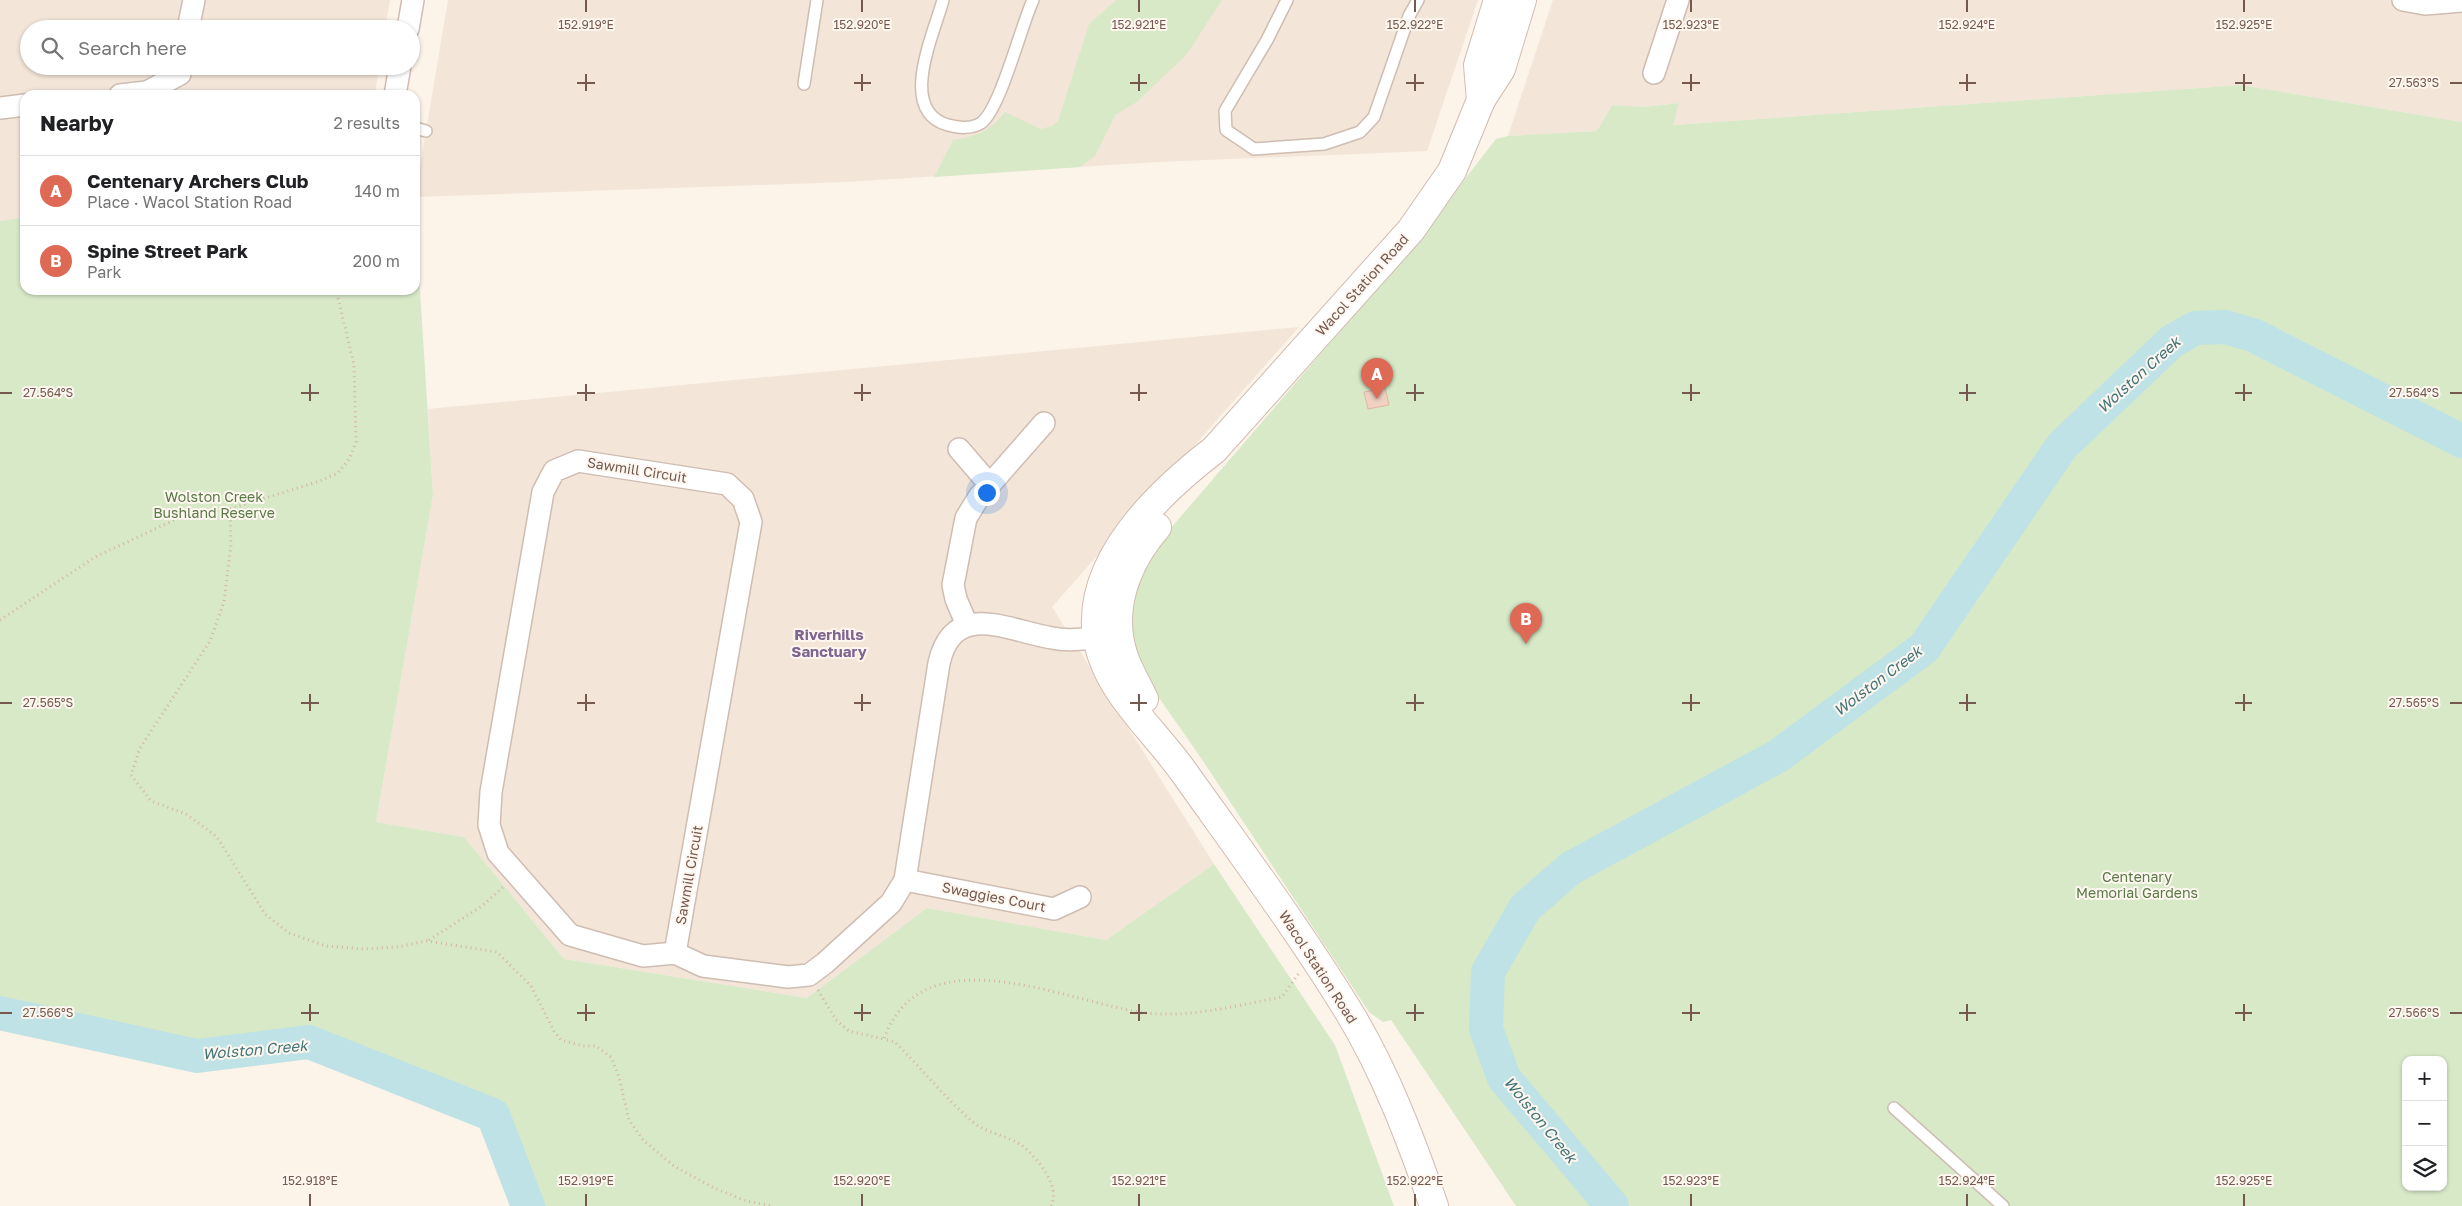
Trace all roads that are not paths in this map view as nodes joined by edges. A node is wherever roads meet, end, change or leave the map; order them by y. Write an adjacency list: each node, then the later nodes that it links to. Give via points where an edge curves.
1 (194, 0): 13 (street)
2 (413, 0): 14 (street)
3 (817, 0): 18 (lane)
4 (943, 0): 5 (lane, via 922,76 922,101 936,122 960,129 981,123 997,101)
5 (1032, 0)
6 (1287, 0): 7 (lane, via 1268,40 1225,111 1226,130 1254,149 1324,144 1360,132 1374,117 1409,16)
7 (1418, 0)
8 (1498, 0): 21 (main road, Wacol Station Road, via 1478,65)
9 (1522, 0): 21 (main road, Wacol Station Road, via 1501,69)
10 (1678, 0): 15 (street)
11 (2403, 0): 12 (street, via 2425,4)
12 (2462, 1)
13 (190, 20)
14 (410, 20)
15 (1654, 73)
16 (178, 75): 19 (street)
17 (398, 75): 20 (street)
18 (804, 84)
19 (152, 90)
20 (396, 90)
21 (1481, 100): 28 (main road, Wacol Station Road, via 1452,171 1410,230 1214,450 1177,478 1116,551 1100,591 1096,629)
22 (20, 106): 23 (street)
23 (0, 108)
24 (1044, 423): 26 (street)
25 (959, 449): 26 (street)
26 (990, 485): 27 (street, via 966,518 954,574 956,599)
27 (967, 625): 28 (street, via 986,623 1054,639); 29 (street, via 952,634 942,648)
28 (1109, 635): 33 (main road, Wacol Station Road, via 1103,660 1120,693 1166,747 1306,973 1350,1014 1385,1078)
29 (905, 880): 30 (street, Swaggies Court, via 1054,908); 31 (street, via 891,903 809,974 788,977 703,966)
30 (1080, 897)
31 (675, 952): 31 (street, Sawmill Circuit, via 642,956 570,935 498,853 489,826 491,792 542,492 554,471 578,461 726,484 743,499 750,522)
32 (1894, 1108): 34 (lane)
33 (1434, 1206)
34 (2003, 1206)

